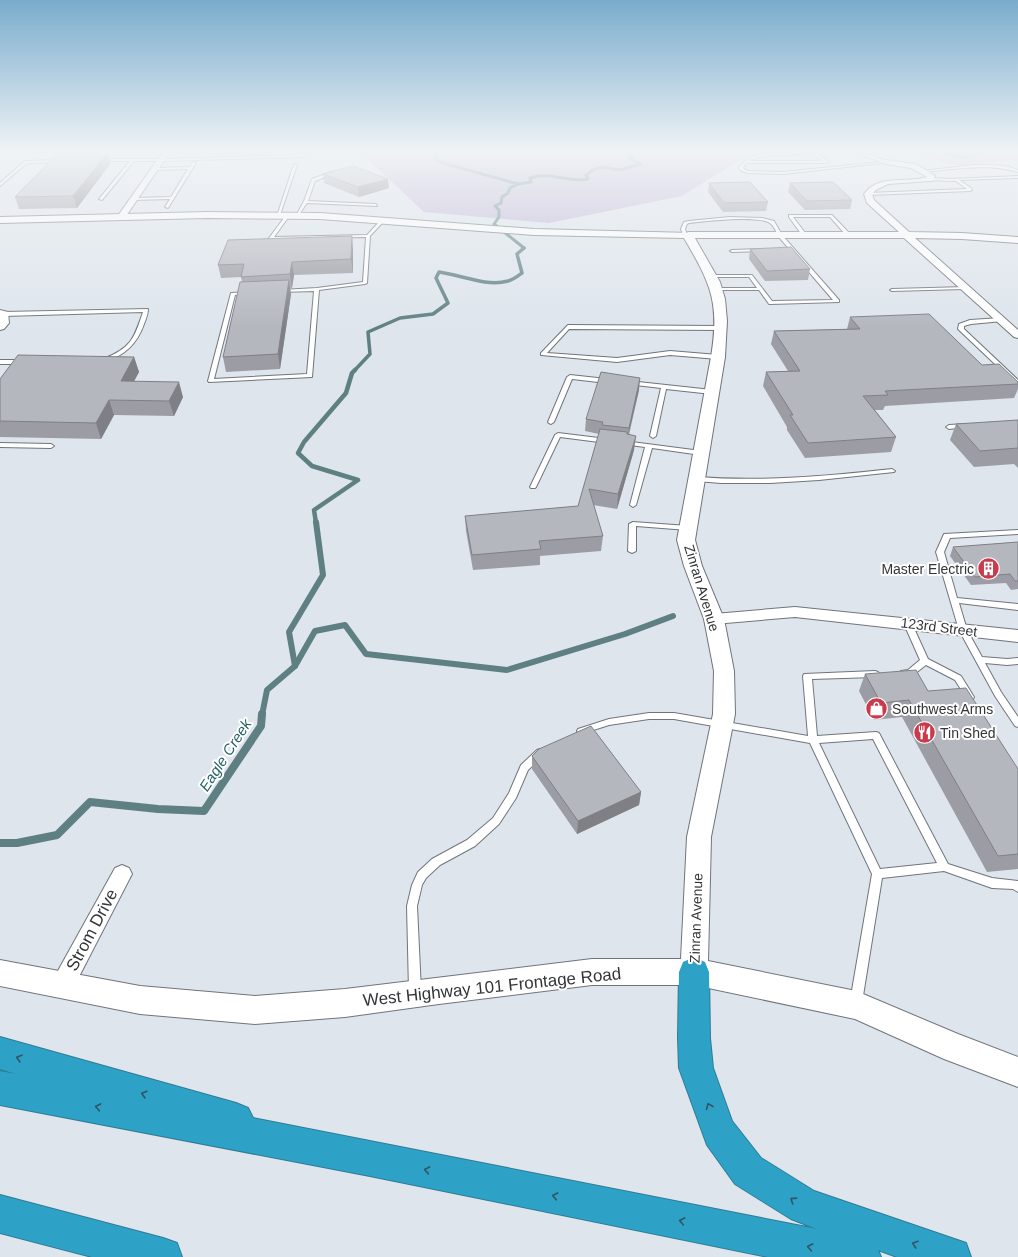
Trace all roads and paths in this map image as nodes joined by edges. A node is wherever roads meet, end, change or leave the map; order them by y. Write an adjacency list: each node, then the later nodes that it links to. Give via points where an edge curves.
1 (125, 211): 6 (street)
2 (289, 211): 5 (lane)
3 (294, 211): 5 (lane)
4 (880, 211): 13 (street)
5 (288, 215): 6 (street); 8 (street); 14 (lane, via 271,238)
6 (121, 216): 7 (street)
7 (0, 220)
8 (384, 220): 12 (street, via 534,232); 14 (lane)
9 (780, 234): 10 (street); 12 (street); 12 (lane, via 769,220 744,219 685,223 683,229); 17 (lane)
10 (804, 234): 11 (street); 11 (lane, via 790,216 831,216)
11 (848, 234): 13 (street)
12 (686, 235): 20 (street, Zinran Avenue)
13 (906, 235): 15 (street); 21 (street)
14 (368, 236): 22 (lane, via 365,283)
15 (1018, 240)
16 (784, 249): 17 (lane)
17 (791, 249): 23 (lane, via 837,301 771,303)
18 (769, 250): 19 (lane)
19 (732, 251)
20 (713, 283): 23 (lane); 23 (lane, via 750,276); 30 (street, Zinran Avenue, via 719,298)
21 (964, 288): 24 (lane); 28 (street)
22 (317, 289): 25 (lane); 26 (lane, via 310,376 211,381 233,294)
23 (760, 289)
24 (892, 290)
25 (271, 292)
26 (256, 293)
27 (2, 313): 29 (street, via 4,323); 36 (lane, via 146,310 138,337 121,354)
28 (1001, 320): 31 (street); 40 (lane, via 970,322 961,326 961,329)
29 (0, 327)
30 (721, 328): 32 (street, Zinran Avenue); 32 (lane, via 568,327 543,354 617,360 670,354)
31 (1018, 335)
32 (718, 357): 42 (street, Zinran Avenue)
33 (0, 362): 34 (lane)
34 (15, 362): 35 (lane); 37 (lane)
35 (29, 362)
36 (95, 362)
37 (10, 368)
38 (618, 382): 43 (lane, via 570,377)
39 (625, 383): 41 (lane)
40 (1018, 383)
41 (664, 387): 42 (lane); 46 (lane)
42 (712, 392): 52 (street, Zinran Avenue)
43 (551, 422)
44 (972, 425): 45 (lane)
45 (949, 427)
46 (653, 436)
47 (611, 441): 55 (lane, via 558,434)
48 (619, 442): 51 (lane)
49 (0, 445): 50 (lane)
50 (51, 446)
51 (649, 446): 52 (lane); 56 (lane)
52 (701, 453): 54 (street, Zinran Avenue)
53 (892, 471): 54 (lane, via 823,479 728,482)
54 (697, 479): 57 (street, Zinran Avenue)
55 (533, 487)
56 (633, 506)
57 (688, 528): 59 (lane, via 633,524); 62 (street, Zinran Avenue, via 686,540 693,566)
58 (1018, 532): 60 (lane, via 948,536 940,552)
59 (632, 551)
60 (954, 600): 61 (lane); 64 (lane)
61 (1018, 607)
62 (714, 619): 63 (street, 123rd Street, via 795,612); 70 (street, Zinran Avenue, via 724,671)
63 (908, 624): 64 (street, 123rd Street); 67 (lane)
64 (963, 630): 65 (street, 123rd Street); 66 (lane)
65 (1018, 637)
66 (980, 660): 68 (lane); 71 (lane)
67 (925, 661): 69 (lane, via 958,678); 73 (lane, via 910,673 807,676)
68 (1018, 661)
69 (974, 703)
70 (722, 724): 72 (lane, via 674,716 649,716 609,722); 73 (lane); 79 (street, Zinran Avenue, via 699,837)
71 (1018, 724)
72 (570, 736)
73 (813, 740): 75 (lane, via 876,735); 77 (lane)
74 (549, 747): 82 (lane, via 524,768 513,795 496,821 471,843 436,862 422,875 412,906)
75 (944, 867): 77 (lane); 78 (lane, via 992,883)
76 (122, 874): 81 (street, Strom Drive)
77 (877, 874): 83 (lane)
78 (1018, 886)
79 (694, 972): 82 (street, West Highway 101 Frontage Road, via 592,972); 83 (street, West Highway 101 Frontage Road); 93 (highway, one-way to 79, via 804,1206 748,1171 719,1133 696,1068)
80 (0, 973): 81 (street, West Highway 101 Frontage Road)
81 (62, 986): 82 (street, West Highway 101 Frontage Road, via 140,1000 255,1010 345,1003)
82 (415, 993)
83 (856, 1005): 85 (street, West Highway 101 Frontage Road, via 954,1048)
84 (0, 1053): 87 (highway, one-way to 84)
85 (1018, 1072)
86 (0, 1088): 87 (highway, one-way to 86)
87 (370, 1158): 92 (highway, one-way to 87)
88 (0, 1214): 91 (highway)
89 (0, 1227): 90 (highway)
90 (148, 1257)
91 (163, 1257)
92 (862, 1257)
93 (952, 1257)

